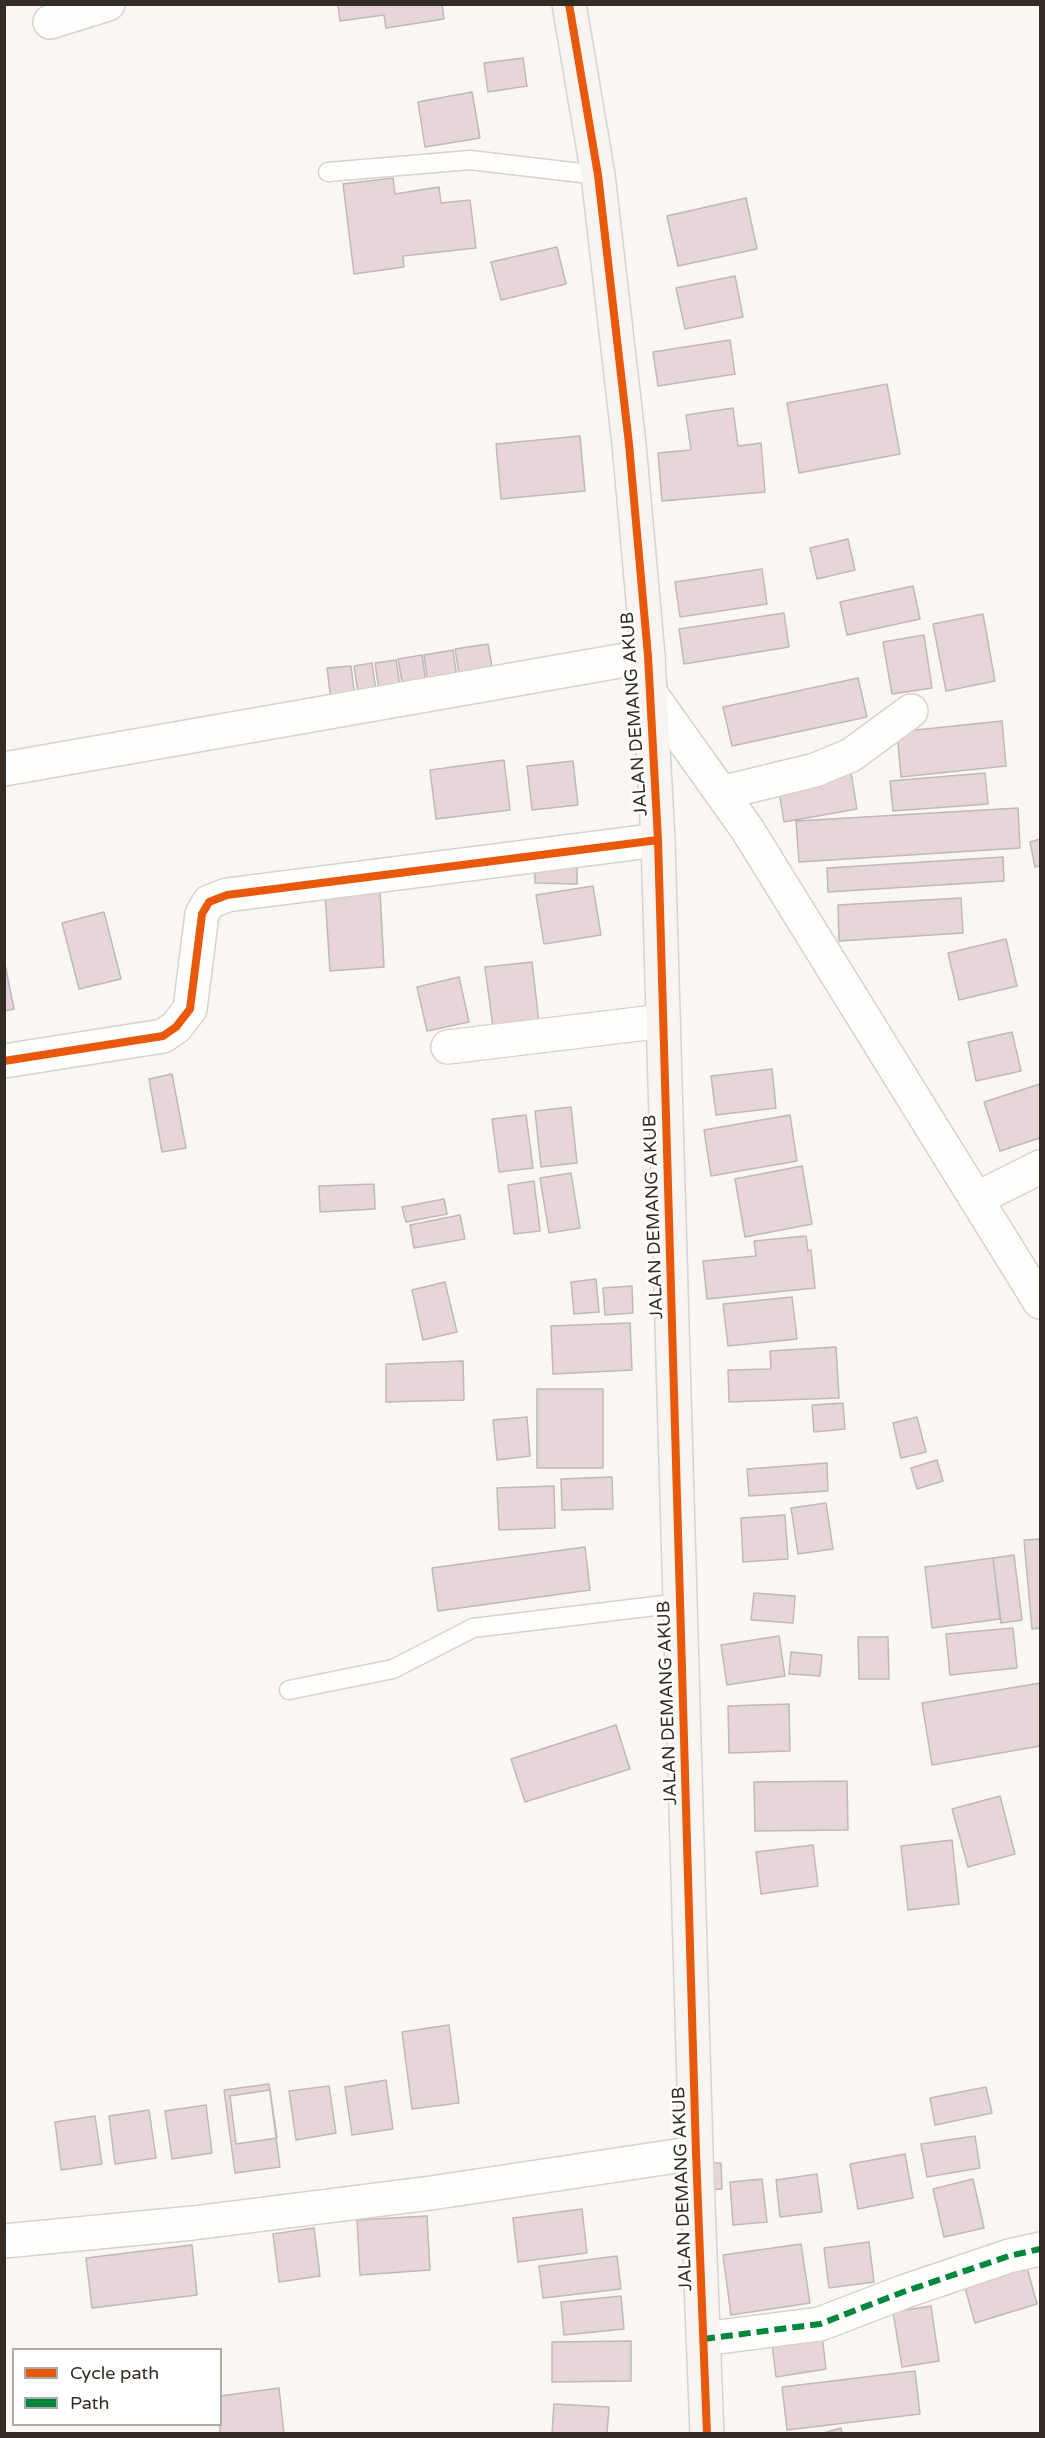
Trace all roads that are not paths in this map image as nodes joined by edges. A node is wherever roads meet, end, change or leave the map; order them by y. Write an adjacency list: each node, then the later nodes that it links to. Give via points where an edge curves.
1 (108, 4): 3 (street)
2 (569, 4): 5 (street, JALAN DEMANG AKUB)
3 (50, 22)
4 (328, 172): 5 (lane, via 470,160)
5 (598, 175): 6 (street, JALAN DEMANG AKUB, via 629,444)
6 (648, 656): 7 (street, JALAN DEMANG AKUB); 9 (street)
7 (650, 693): 10 (street); 11 (street, JALAN DEMANG AKUB)
8 (910, 711): 10 (street, via 851,755 815,770)
9 (4, 769)
10 (721, 793): 16 (street)
11 (658, 840): 12 (street, JALAN DEMANG AKUB); 14 (street, via 227,895 209,902 202,914 190,1009 176,1028 163,1036)
12 (663, 1021): 13 (street); 18 (street, JALAN DEMANG AKUB)
13 (448, 1047)
14 (4, 1061)
15 (1041, 1167): 16 (street)
16 (976, 1199): 17 (street)
17 (1041, 1302)
18 (680, 1603): 19 (lane, via 473,1628 393,1669); 20 (street, JALAN DEMANG AKUB)
19 (289, 1690)
20 (696, 2153): 21 (street, via 430,2193 193,2223); 23 (street, JALAN DEMANG AKUB)
21 (4, 2241)
22 (1041, 2249): 23 (street, via 914,2288 820,2324)
23 (703, 2339): 24 (street, JALAN DEMANG AKUB)
24 (706, 2433)

